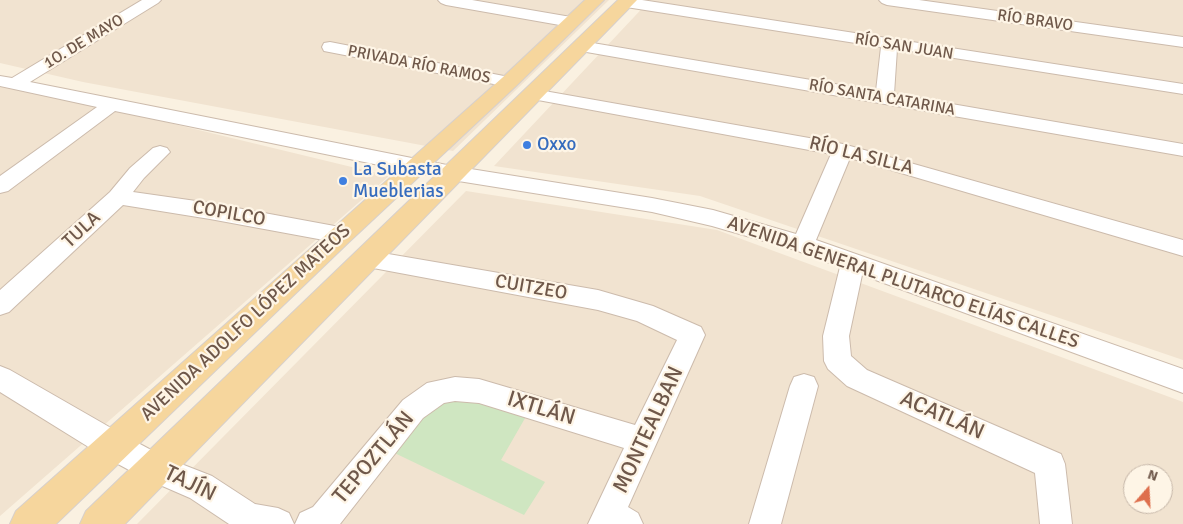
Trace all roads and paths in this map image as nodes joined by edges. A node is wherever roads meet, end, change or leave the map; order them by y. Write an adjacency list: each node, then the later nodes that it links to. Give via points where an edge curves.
1 (153, 0): 11 (street, 1O. DE MAYO)
2 (446, 0): 7 (street, RÍO SANTA CATARINA)
3 (595, 0): 7 (main road, AVENIDA ADOLFO LÓPEZ MATEOS)
4 (888, 0): 6 (street, RÍO BRAVO)
5 (627, 1): 7 (main road, AVENIDA ADOLFO LÓPEZ MATEOS); 9 (street, RÍO SAN JUAN)
6 (906, 1): 8 (street, RÍO BRAVO)
7 (576, 34): 12 (main road, AVENIDA ADOLFO LÓPEZ MATEOS); 14 (street, RÍO SANTA CATARINA)
8 (1183, 42)
9 (889, 44): 13 (street, RÍO SAN JUAN); 14 (street)
10 (330, 47): 12 (street, PRIVADA RÍO RAMOS)
11 (7, 82): 15 (street, AVENIDA GENERAL PLUTARCO ELÍAS CALLES)
12 (521, 88): 16 (street, RÍO LA SILLA); 19 (main road, AVENIDA ADOLFO LÓPEZ MATEOS); 21 (main road, AVENIDA ADOLFO LÓPEZ MATEOS)
13 (1183, 89)
14 (885, 98): 17 (street, RÍO SANTA CATARINA)
15 (112, 105): 19 (street, AVENIDA GENERAL PLUTARCO ELÍAS CALLES); 20 (street)
16 (843, 150): 25 (street); 26 (street, RÍO LA SILLA)
17 (1183, 150)
18 (160, 152): 23 (street, TULA)
19 (416, 166): 21 (street, AVENIDA GENERAL PLUTARCO ELÍAS CALLES); 24 (main road, AVENIDA ADOLFO LÓPEZ MATEOS)
20 (10, 170): 22 (street)
21 (452, 172): 25 (street, AVENIDA GENERAL PLUTARCO ELÍAS CALLES, via 687,212); 27 (main road, AVENIDA ADOLFO LÓPEZ MATEOS)
22 (0, 186)
23 (118, 197): 24 (street, COPILCO); 29 (street, TULA)
24 (340, 234): 36 (main road, AVENIDA ADOLFO LÓPEZ MATEOS)
25 (803, 244): 28 (street, AVENIDA GENERAL PLUTARCO ELÍAS CALLES)
26 (1183, 248)
27 (365, 259): 30 (street, CUITZEO, via 598,300 644,313); 37 (main road, AVENIDA ADOLFO LÓPEZ MATEOS)
28 (853, 263): 32 (street, AVENIDA GENERAL PLUTARCO ELÍAS CALLES); 44 (street, ACATLÁN, via 836,336 838,360 857,378 1050,464)
29 (0, 305)
30 (692, 335): 35 (street, MONTEALBAN)
31 (0, 378): 36 (street, TAJÍN)
32 (1183, 380)
33 (804, 386): 43 (street)
34 (437, 392): 35 (street, IXTLÁN, via 455,389 479,391); 42 (street, TEPOZTLÁN, via 413,409 324,518)
35 (644, 441): 38 (street, MONTEALBAN)
36 (114, 446): 37 (street, TAJÍN); 39 (main road, AVENIDA ADOLFO LÓPEZ MATEOS)
37 (155, 468): 40 (main road, AVENIDA ADOLFO LÓPEZ MATEOS); 41 (street, TAJÍN, via 201,487 250,519)
38 (613, 521)
39 (29, 524)
40 (99, 524)
41 (278, 524)
42 (310, 524)
43 (765, 524)
44 (1056, 524)

